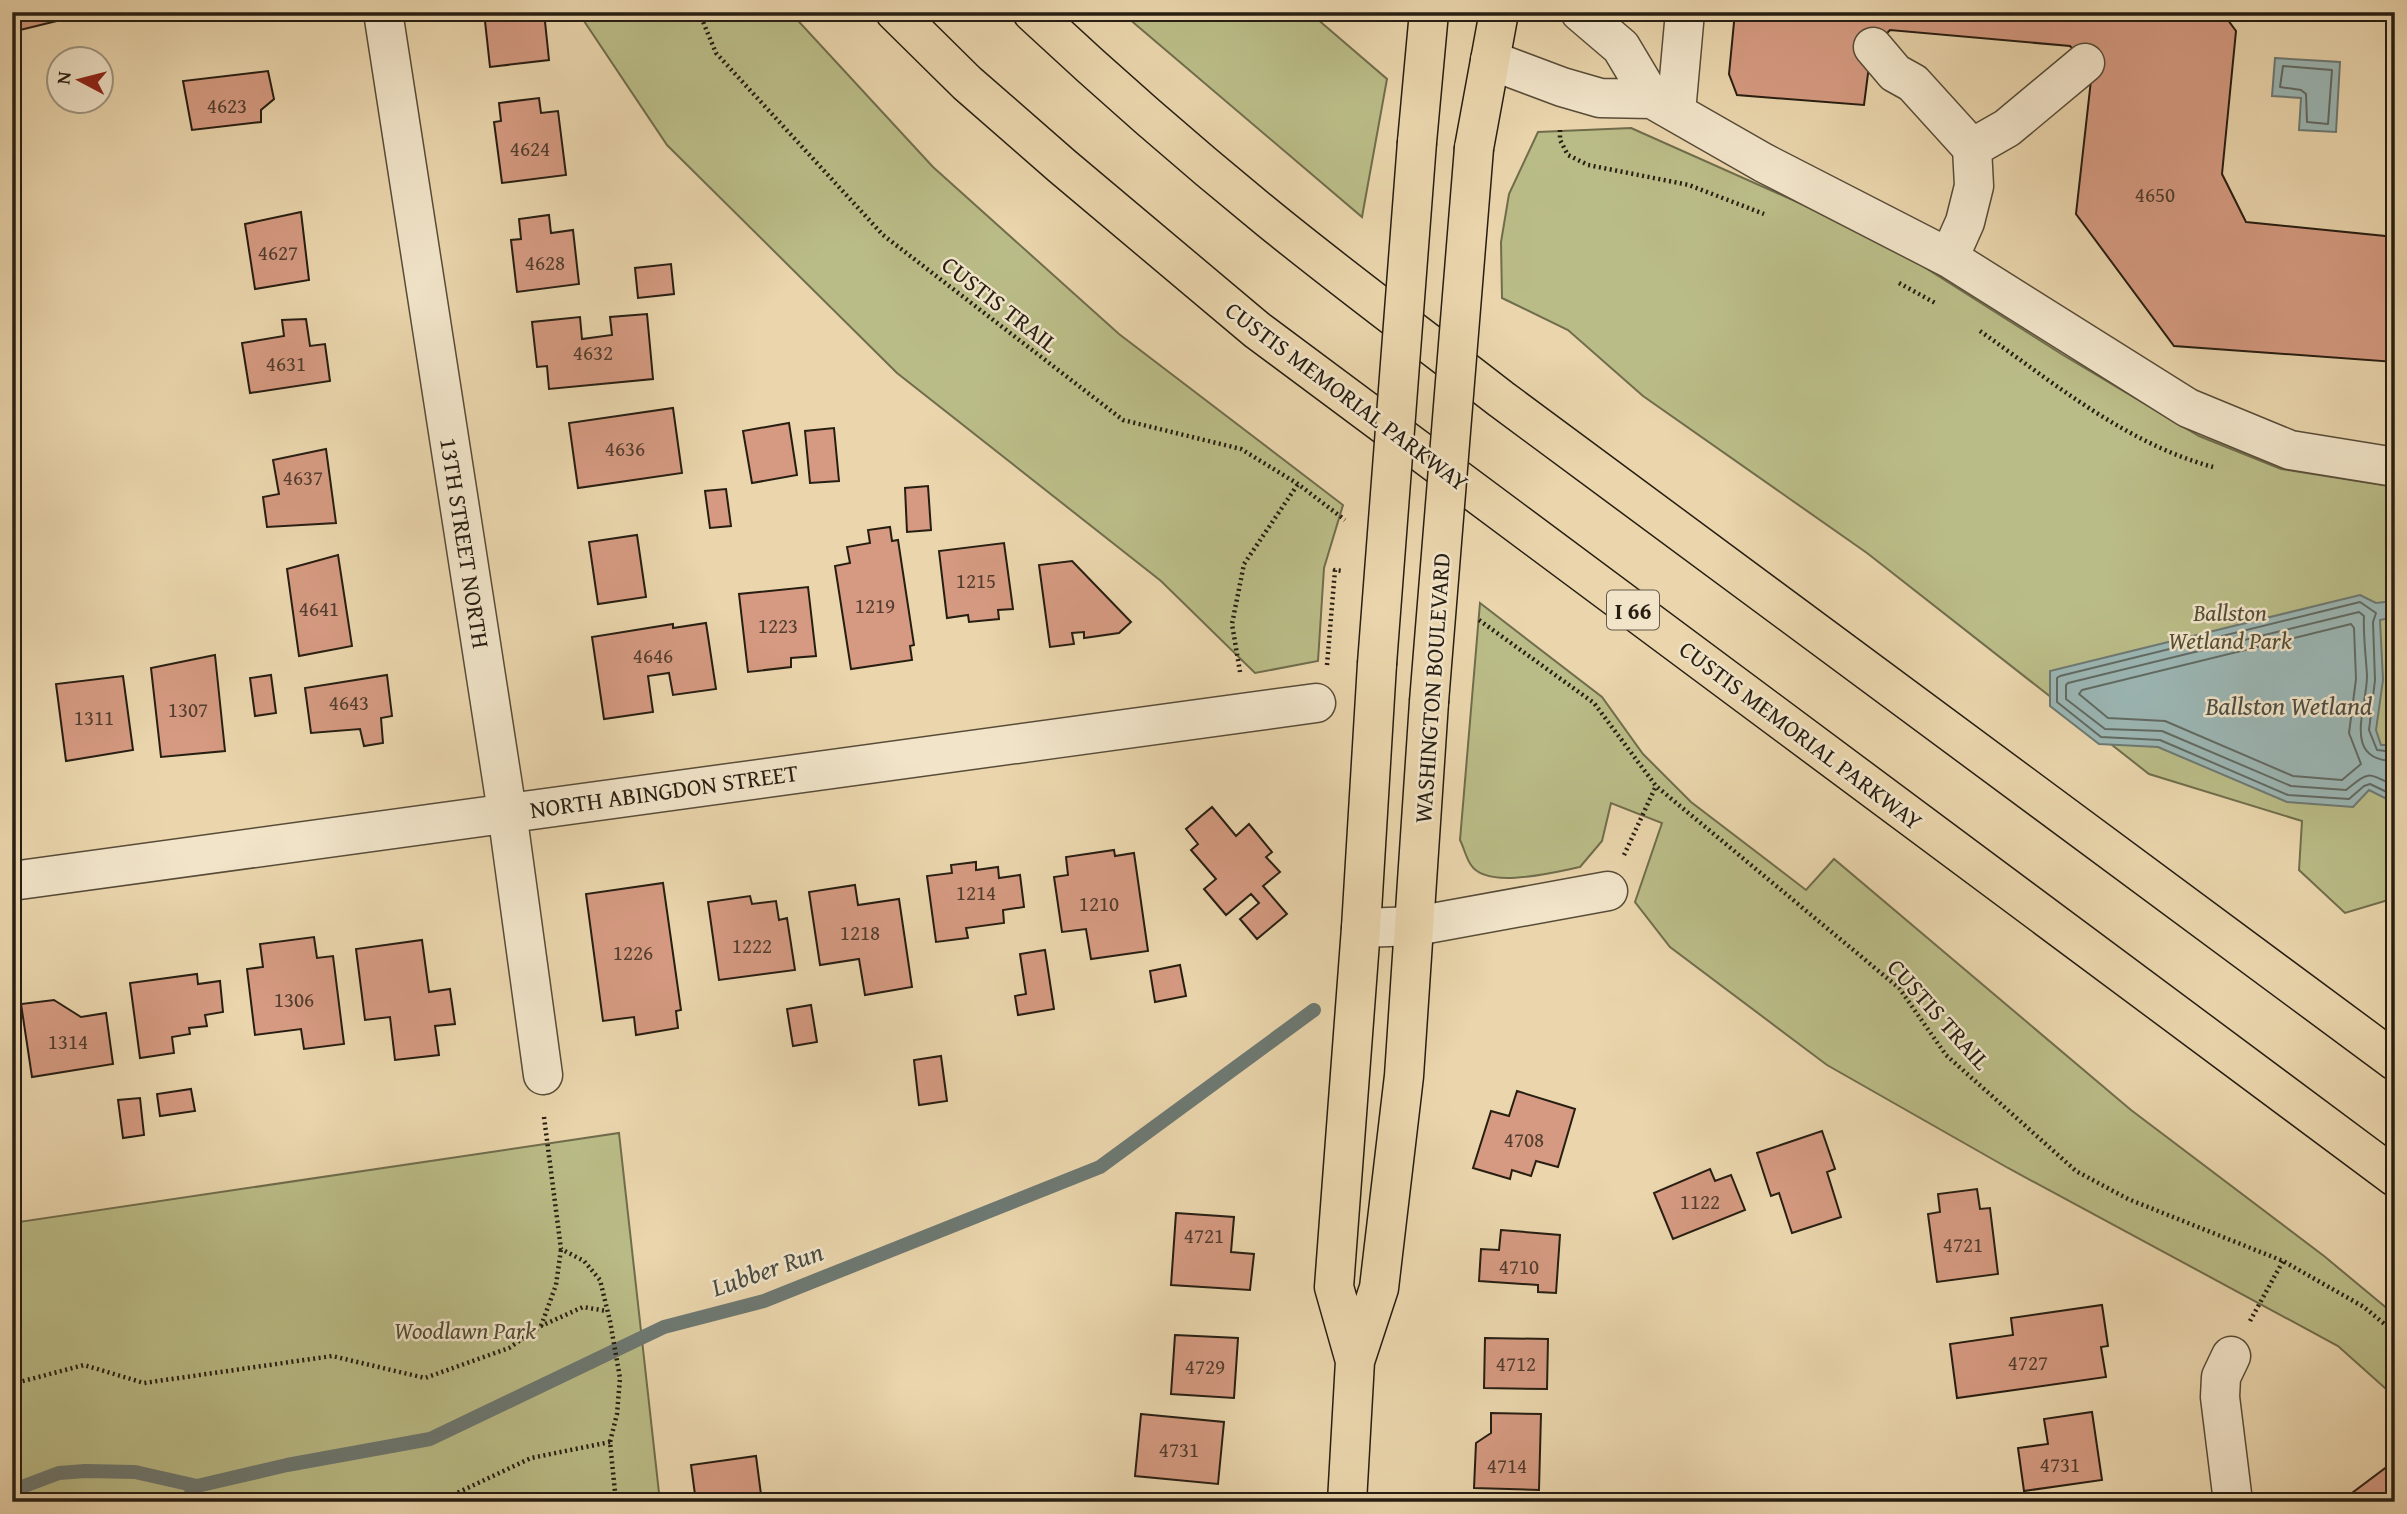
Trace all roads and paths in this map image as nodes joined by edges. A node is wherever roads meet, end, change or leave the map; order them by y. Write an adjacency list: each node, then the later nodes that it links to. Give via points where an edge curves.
1 (383, 12): 29 (street, 13TH STREET NORTH)
2 (699, 12): 22 (path, CUSTIS TRAIL, via 716,53 883,235 1123,420 1241,449)
3 (895, 12): 36 (main road, CUSTIS MEMORIAL PARKWAY / I 66, via 967,83 1258,330)
4 (1032, 12): 34 (main road, via 1270,220 1512,407)
5 (1429, 12): 33 (main road, WASHINGTON BOULEVARD, bridge, via 1377,664)
6 (1499, 12): 10 (main road, WASHINGTON BOULEVARD)
7 (1580, 12): 12 (street, via 1620,47)
8 (1685, 12): 12 (street)
9 (1878, 42): 14 (street, via 1907,66 1913,83)
10 (1489, 60): 12 (street, via 1600,98); 32 (main road, WASHINGTON BOULEVARD, bridge, via 1474,148 1429,702)
11 (2085, 63): 14 (street, via 2007,128)
12 (1664, 106): 16 (street)
13 (1560, 128): 15 (path, via 1568,155 1588,165 1689,185)
14 (1972, 148): 16 (street, via 1974,186)
15 (1776, 218)
16 (1949, 258): 20 (street, via 2188,408 2290,450)
17 (1897, 282): 18 (path)
18 (1945, 309)
19 (1979, 330): 21 (path, via 2110,422 2148,444)
20 (2395, 467)
21 (2217, 468)
22 (1298, 484): 23 (path, CUSTIS TRAIL); 27 (path, via 1244,564 1232,624)
23 (1353, 526)
24 (1351, 572): 26 (path, via 1335,570 1324,702)
25 (1475, 618): 28 (path, CUSTIS TRAIL, via 1594,703)
26 (1316, 703): 27 (street, NORTH ABINGDON STREET)
27 (1246, 711): 29 (street, NORTH ABINGDON STREET)
28 (1656, 786): 31 (path); 38 (path, CUSTIS TRAIL, via 1899,988 1946,1055 2076,1171 2128,1199)
29 (507, 812): 30 (street, NORTH ABINGDON STREET); 35 (street, 13TH STREET NORTH)
30 (12, 881)
31 (1608, 891): 32 (street)
32 (1416, 926): 33 (street); 43 (main road, WASHINGTON BOULEVARD, via 1379,1288)
33 (1361, 928): 43 (main road, WASHINGTON BOULEVARD, via 1334,1287)
34 (2395, 1061)
35 (543, 1074): 37 (path, via 542,1106)
36 (2395, 1177)
37 (561, 1249): 39 (path, via 584,1261 600,1280); 40 (path, via 556,1285)
38 (2283, 1261): 41 (path, CUSTIS TRAIL, via 2364,1307); 42 (path)
39 (607, 1311): 40 (path, via 583,1307); 45 (path, via 620,1377)
40 (541, 1326): 44 (path, via 509,1348 425,1378 332,1356 144,1383 84,1365)
41 (2395, 1333)
42 (2231, 1356): 49 (street, via 2221,1377 2220,1397)
43 (1355, 1361): 48 (main road, WASHINGTON BOULEVARD)
44 (12, 1384)
45 (610, 1442): 46 (path, via 531,1458); 47 (path)
46 (438, 1502)
47 (616, 1502)
48 (1348, 1502)
49 (2233, 1502)

